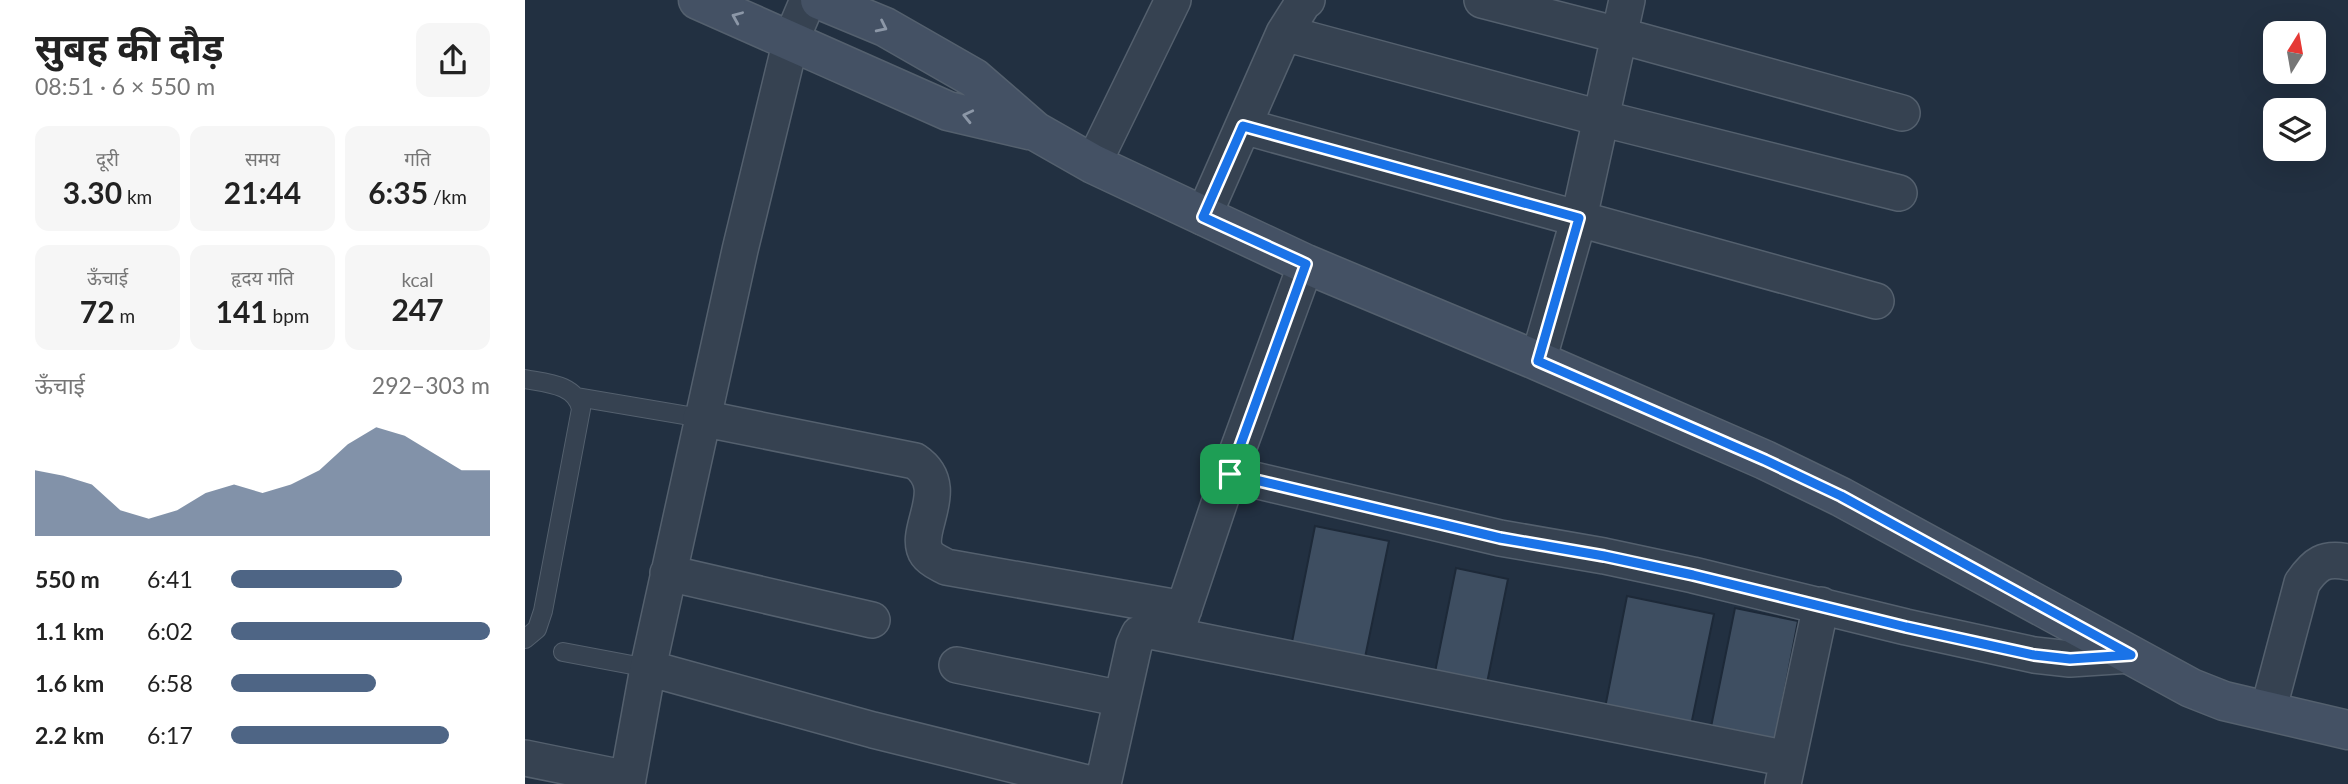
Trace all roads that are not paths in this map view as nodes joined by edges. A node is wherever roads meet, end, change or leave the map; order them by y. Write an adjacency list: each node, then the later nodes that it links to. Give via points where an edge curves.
1 (698, 0): 10 (street, one-way to 1)
2 (808, 0): 10 (street)
3 (820, 0): 14 (street, one-way to 14, via 885,27 974,78)
4 (1173, 0): 15 (street)
5 (1307, 0): 8 (street)
6 (1482, 0): 9 (street)
7 (1627, 0): 9 (street)
8 (1284, 33): 12 (street); 13 (street)
9 (1618, 35): 11 (street); 12 (street)
10 (791, 40): 14 (street, one-way to 10, via 948,111); 24 (street)
11 (1902, 113)
12 (1600, 118): 16 (street); 18 (street)
13 (1243, 126): 17 (street); 18 (street)
14 (1035, 131): 15 (street)
15 (1093, 164): 17 (street)
16 (1899, 192)
17 (1203, 217): 19 (street)
18 (1579, 218): 20 (street); 21 (street)
19 (1306, 264): 21 (street); 25 (street)
20 (1876, 301)
21 (1538, 361): 33 (street, via 1841,496)
22 (525, 379): 23 (lane, via 556,386)
23 (577, 397): 24 (lane); 31 (lane, via 581,409 543,611 537,629)
24 (701, 418): 27 (street); 30 (street, via 915,461 927,468 931,479 924,542 933,560 946,567)
25 (1230, 474): 28 (street, via 1500,538 1604,556); 30 (street)
26 (2348, 562): 37 (street, via 2325,561 2312,568 2302,583)
27 (668, 573): 29 (street); 35 (street)
28 (1821, 606): 33 (street, via 2034,655 2070,659); 40 (street)
29 (871, 620)
30 (1179, 622): 36 (street, via 1139,634); 40 (street)
31 (525, 639)
32 (563, 652): 35 (lane)
33 (2131, 655): 37 (street, via 2191,688)
34 (957, 666): 36 (street)
35 (648, 668): 41 (street); 42 (street)
36 (1122, 699): 43 (street)
37 (2268, 711): 38 (street)
38 (2348, 730)
39 (525, 758): 41 (street)
40 (1786, 772)
41 (627, 781)
42 (1091, 784)
43 (1104, 784)

